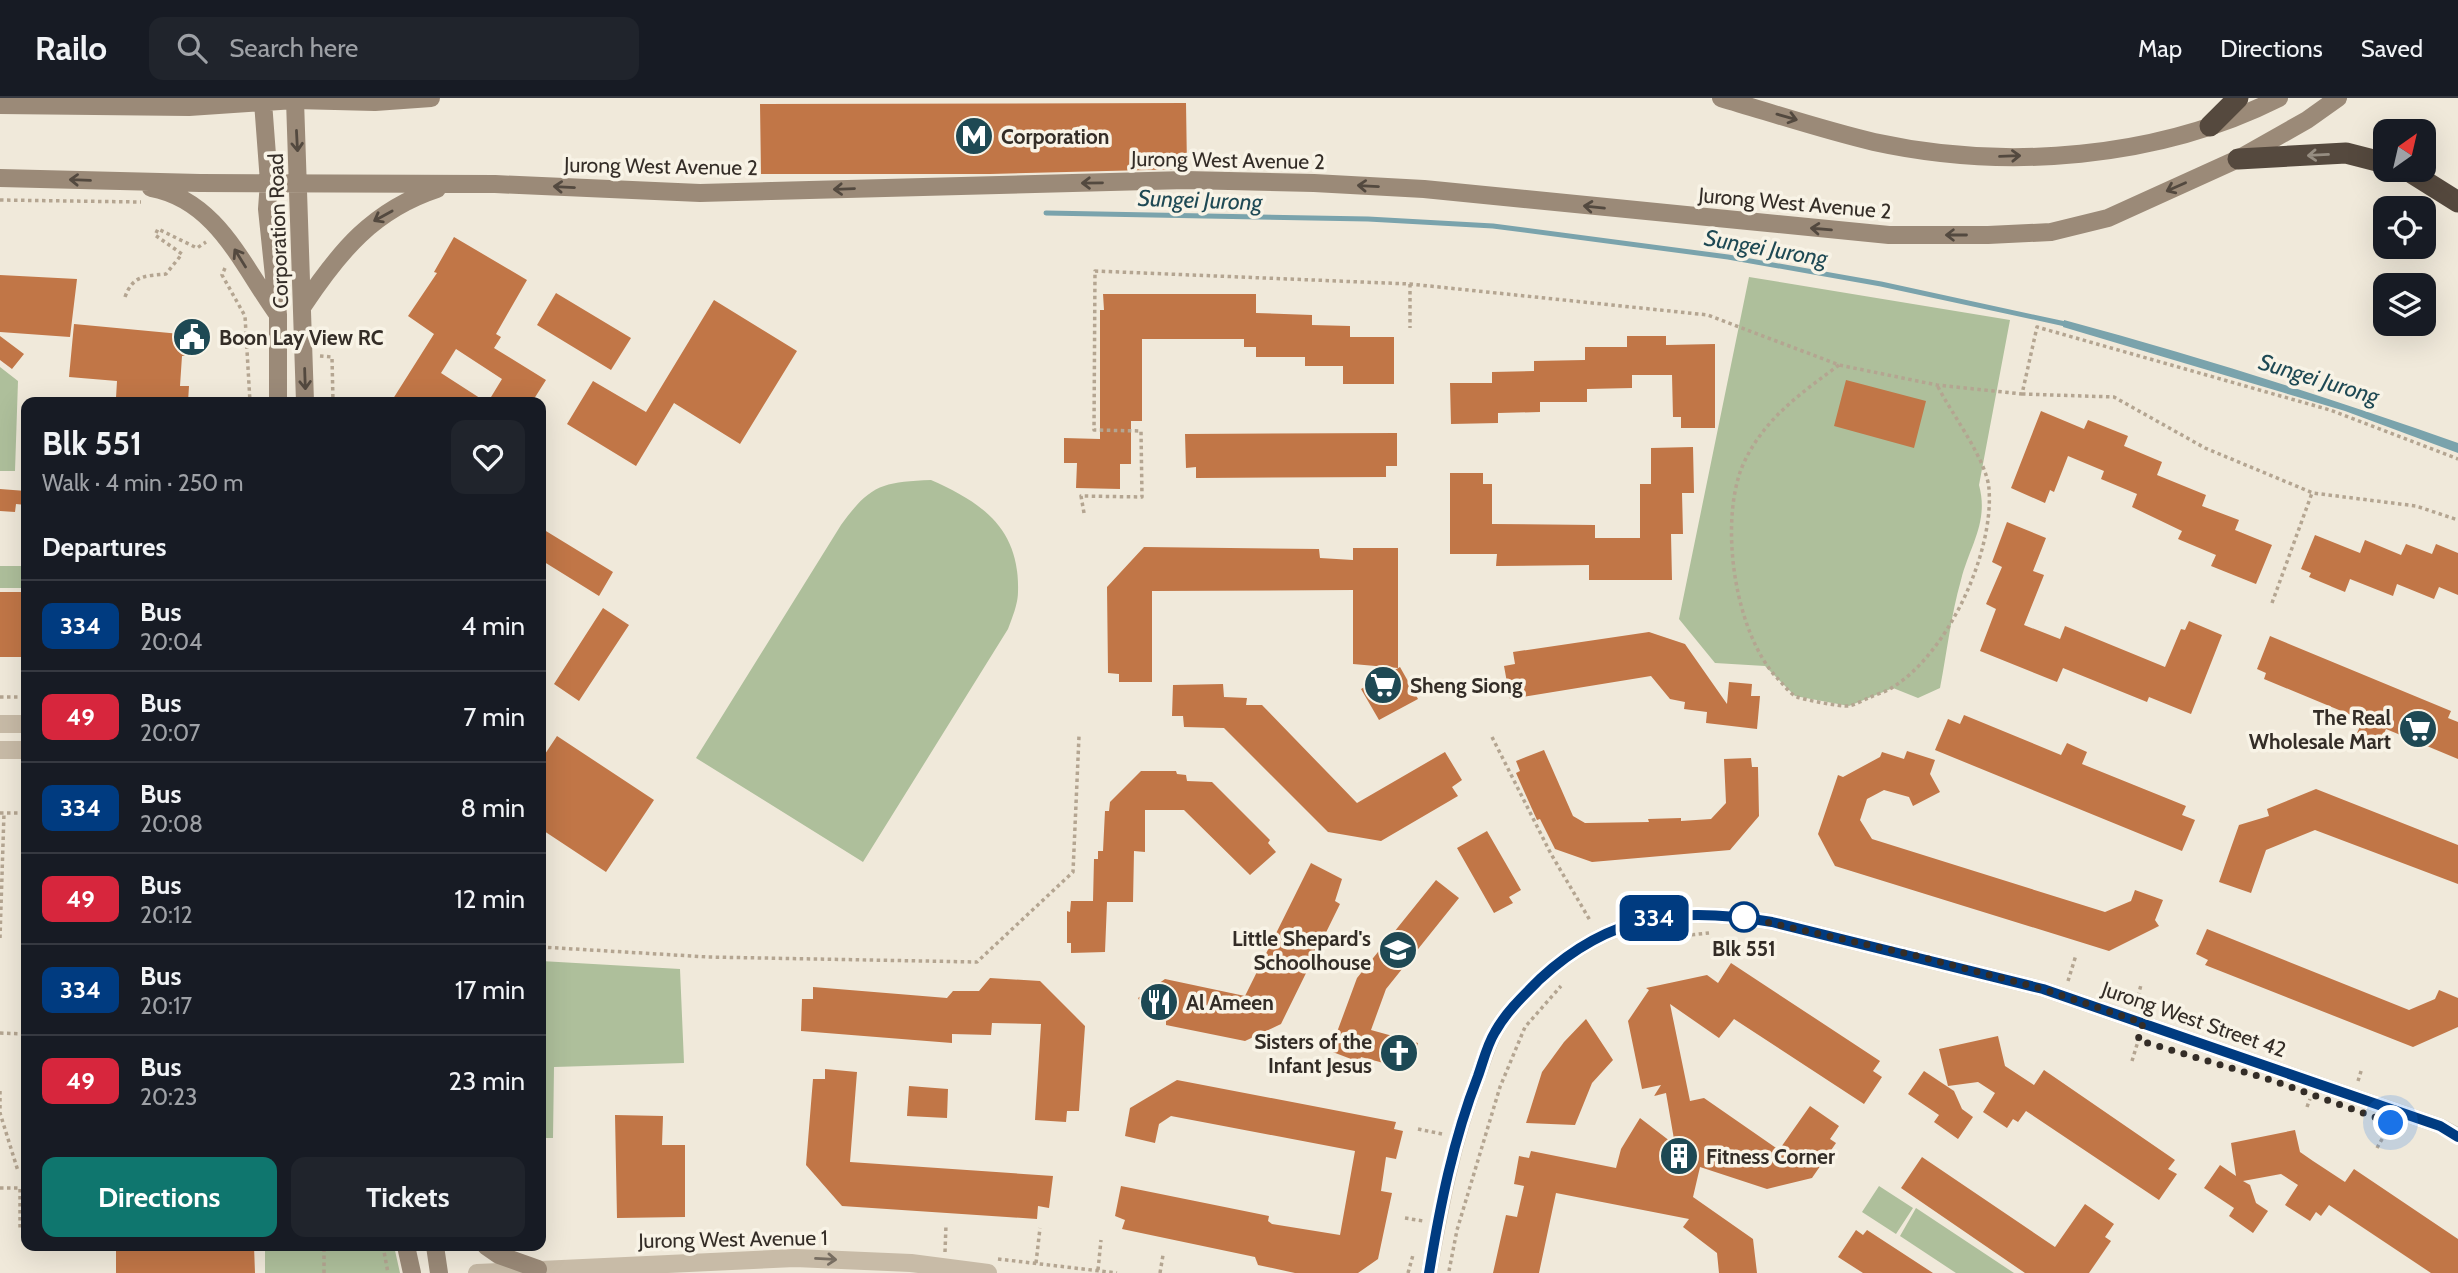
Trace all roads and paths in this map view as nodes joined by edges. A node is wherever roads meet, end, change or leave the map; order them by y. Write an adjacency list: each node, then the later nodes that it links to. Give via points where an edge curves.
1 (134, 98): 11 (main road)
2 (432, 98): 9 (main road)
3 (1721, 98): 12 (main road, one-way to 12, via 1873,142 1990,156 2123,148)
4 (2238, 98): 12 (highway)
5 (2279, 98): 12 (main road)
6 (2337, 98): 13 (main road, Jurong West Avenue 2)
7 (295, 99): 8 (main road); 9 (main road); 16 (main road, Corporation Road, one-way to 16)
8 (263, 100): 11 (main road, via 189,107); 18 (main road, Corporation Road)
9 (372, 100)
10 (0, 105): 11 (main road)
11 (111, 105)
12 (2210, 126)
13 (2238, 159): 14 (highway, one-way to 13, via 2346,153); 20 (main road, Jurong West Avenue 2, one-way to 20, via 2108,218 2051,232 1988,235 1889,235 1424,189 1314,183 1186,180 700,193)
14 (2373, 160)
15 (0, 178): 17 (main road, Jurong West Avenue 2, one-way to 15)
16 (299, 181): 18 (main road, Jurong West Avenue 2); 20 (main road, Jurong West Avenue 2); 28 (main road, Corporation Road)
17 (120, 182): 18 (main road, Jurong West Avenue 2); 29 (main road, one-way to 17, via 213,219 163,190)
18 (269, 182): 29 (main road, Corporation Road, via 267,209)
19 (2426, 182): 22 (highway)
20 (444, 186): 28 (main road, one-way to 28, via 425,192 357,234)
21 (0, 200): 23 (path)
22 (2458, 202)
23 (152, 203)
24 (206, 234): 27 (path, via 210,239 197,248 158,229 155,234 182,254 166,274 137,277)
25 (228, 262): 35 (path, via 222,275 245,316)
26 (1410, 284): 30 (path); 32 (path, via 1708,315); 41 (path, via 1096,271 1094,430 1141,431 1142,497 1082,496)
27 (125, 297)
28 (303, 306): 37 (main road, Corporation Road, one-way to 37)
29 (278, 314): 36 (main road, Corporation Road)
30 (1410, 328)
31 (315, 352): 38 (path, via 332,357)
32 (1839, 365): 33 (path); 33 (path, via 1792,400 1759,437 1742,469 1733,513 1734,565 1751,639 1765,666 1795,696 1849,706 1893,688 1920,665 1956,615 1990,521 1989,485)
33 (1937, 385): 34 (path)
34 (2022, 394): 39 (path, via 2037,327 2330,410); 40 (path, via 2115,397 2205,449)
35 (250, 397)
36 (278, 397)
37 (306, 397)
38 (333, 397)
39 (2458, 459)
40 (2313, 492): 42 (path, via 2416,506); 43 (path)
41 (1084, 513)
42 (2458, 520)
43 (2272, 603)
44 (0, 697): 45 (path)
45 (21, 697)
46 (0, 724): 47 (street)
47 (21, 724)
48 (1079, 736): 63 (path, via 1073,872 977,962 708,957)
49 (1492, 737): 57 (path)
50 (0, 750): 51 (street)
51 (21, 750)
52 (2, 813): 53 (path); 58 (path)
53 (19, 813)
54 (1645, 903): 55 (path, via 1632,903)
55 (1612, 913)
56 (1602, 918): 57 (path)
57 (1592, 923): 59 (path)
58 (1, 925): 61 (path)
59 (1582, 928)
60 (1716, 933): 62 (path)
61 (0, 937)
62 (1641, 941)
63 (546, 947)
64 (2076, 955): 66 (path)
65 (1564, 982): 115 (path, via 1525,1027 1500,1087)
66 (2063, 996): 67 (street, Jurong West Street 42); 114 (street, Jurong West Street 42, via 1900,952 1732,915 1662,917 1619,926 1580,945 1548,972 1519,999 1495,1031 1463,1116)
67 (2143, 1023): 71 (path); 81 (street, Jurong West Street 42)
68 (0, 1033): 69 (path)
69 (21, 1034)
70 (2126, 1036): 71 (path)
71 (2138, 1040): 72 (path); 73 (path)
72 (2148, 1044)
73 (2132, 1061)
74 (0, 1091): 84 (path, via 0,1113)
75 (2310, 1100): 76 (path)
76 (2307, 1107)
77 (2383, 1120): 83 (path, via 2391,1123)
78 (1446, 1123): 80 (path)
79 (1418, 1129): 80 (path)
80 (1444, 1134): 82 (path)
81 (2458, 1136)
82 (1441, 1146)
83 (2378, 1148)
84 (18, 1171)
85 (0, 1188): 87 (path, via 20,1188)
86 (1426, 1208): 93 (path)
87 (19, 1215): 92 (path)
88 (1405, 1217): 89 (path)
89 (1418, 1219)
90 (946, 1225): 101 (path)
91 (1041, 1228): 103 (path)
92 (20, 1231)
93 (1419, 1234)
94 (1101, 1240): 105 (path)
95 (1415, 1247): 113 (path)
96 (324, 1251): 106 (path)
97 (384, 1251): 107 (path)
98 (407, 1251): 108 (main road)
99 (436, 1251): 109 (main road)
100 (493, 1251): 104 (main road)
101 (945, 1254)
102 (1163, 1255): 112 (path)
103 (1036, 1263)
104 (538, 1269): 110 (street, Jurong West Avenue 1); 111 (street, Jurong West Avenue 1, one-way to 111, via 795,1258 911,1263)
105 (1098, 1270)
106 (324, 1273)
107 (388, 1273)
108 (412, 1273)
109 (439, 1273)
110 (477, 1273)
111 (988, 1273)
112 (1160, 1273)
113 (1408, 1273)
114 (1429, 1273)
115 (1448, 1273)

